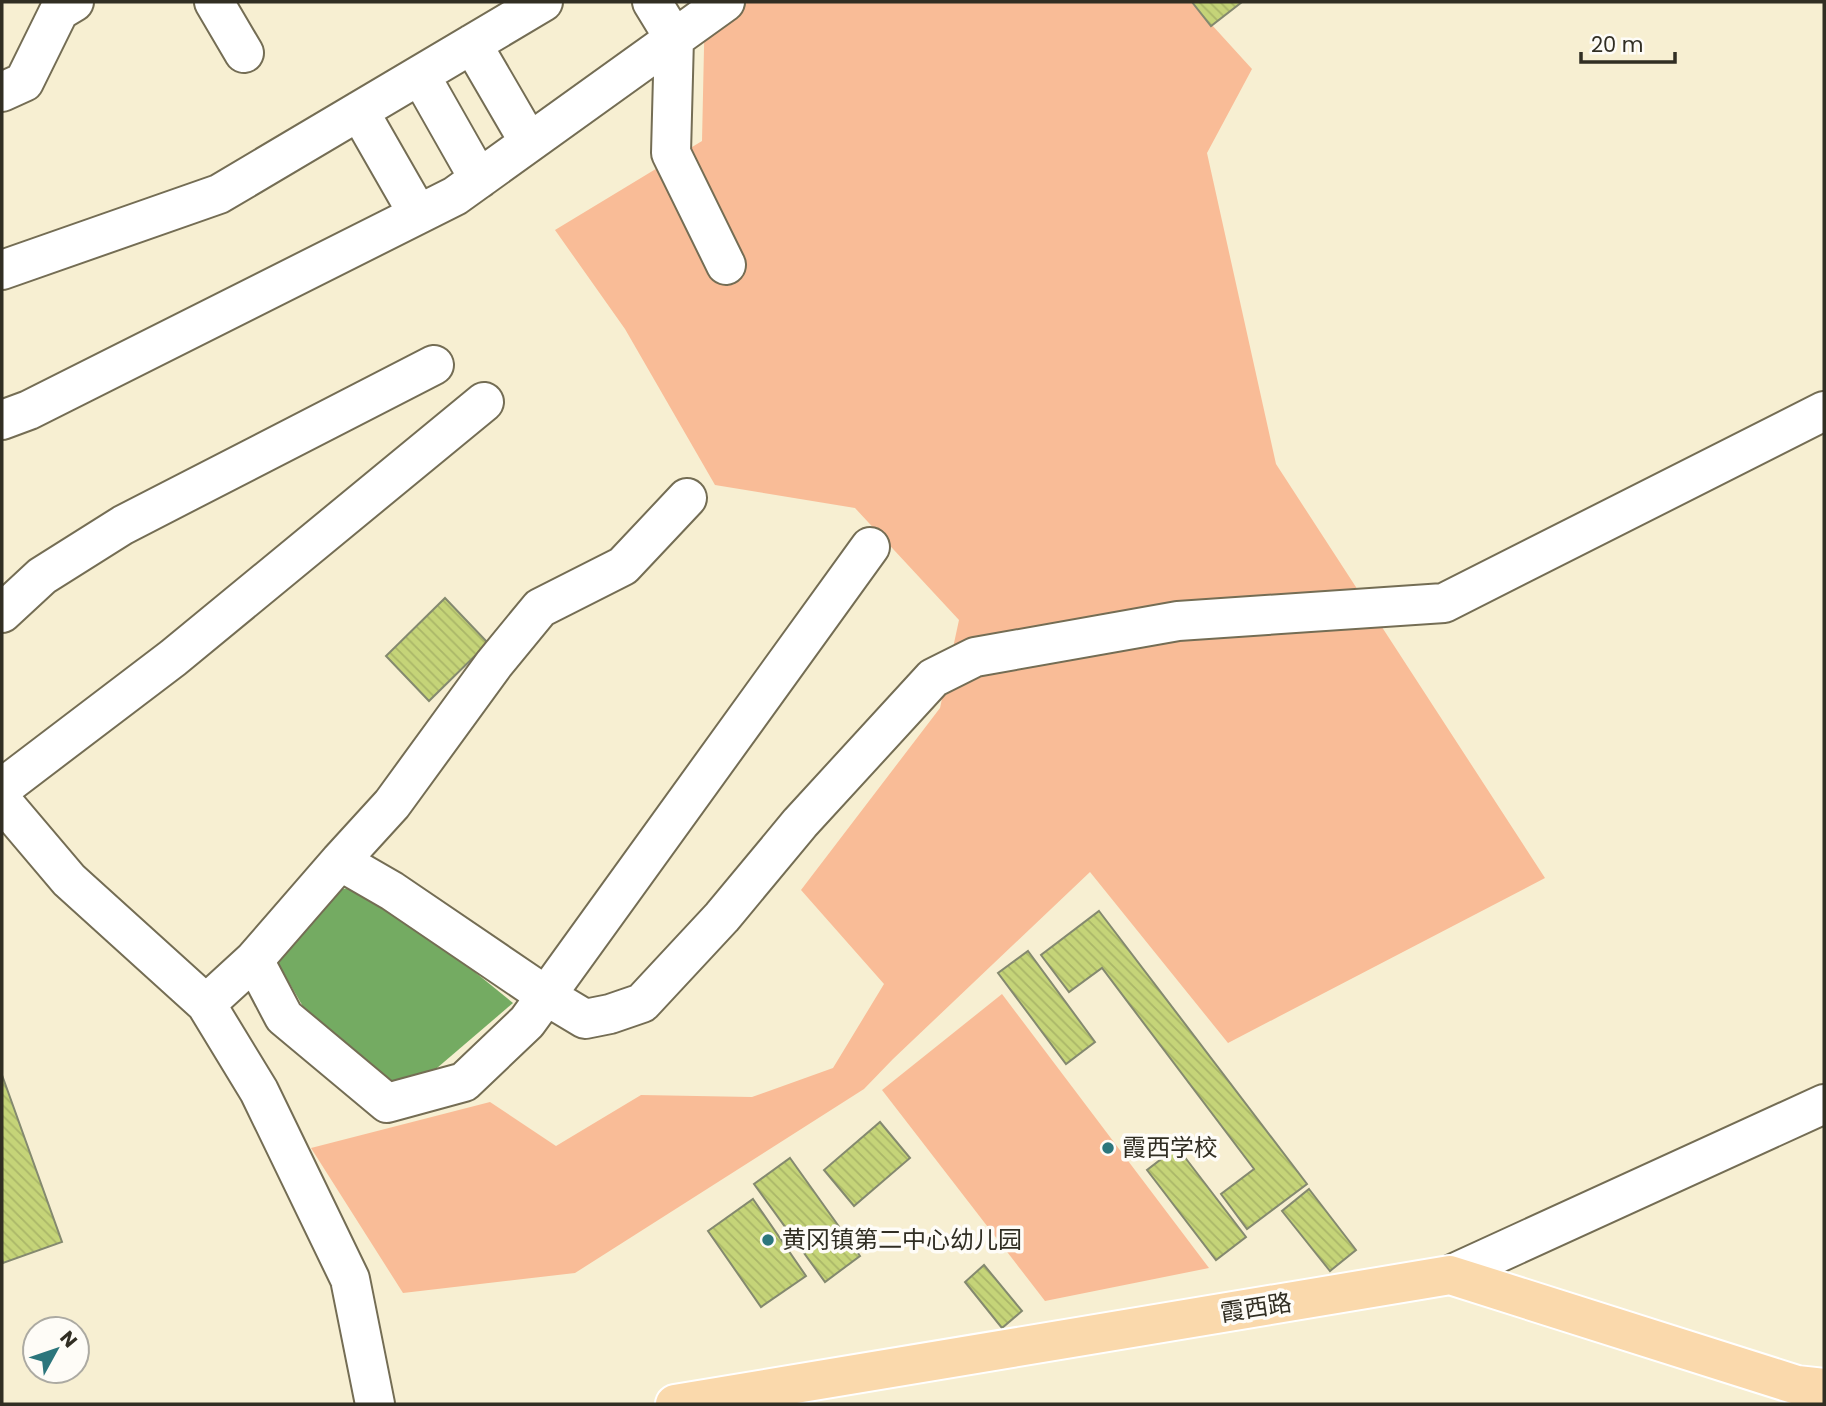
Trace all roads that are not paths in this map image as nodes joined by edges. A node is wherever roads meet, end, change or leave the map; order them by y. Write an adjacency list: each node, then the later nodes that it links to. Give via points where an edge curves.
1 (74, 2): 10 (street, via 59,12 24,82)
2 (214, 2): 8 (street)
3 (543, 2): 7 (street)
4 (652, 2): 6 (street)
5 (725, 2): 6 (street)
6 (674, 38): 12 (street); 15 (street, via 671,152)
7 (472, 44): 9 (street); 12 (street)
8 (244, 53)
9 (420, 75): 11 (street); 13 (street)
10 (2, 92)
11 (359, 111): 14 (street); 16 (street, via 219,194)
12 (530, 142): 13 (street)
13 (479, 179): 14 (street)
14 (418, 214): 20 (street, via 29,410)
15 (726, 265)
16 (2, 270)
17 (434, 365): 23 (street, via 123,525 42,576)
18 (484, 402): 24 (street, via 173,658)
19 (1824, 411): 28 (street, via 1444,603 1178,621 975,657 933,678 642,1003 585,1019)
20 (2, 419)
21 (687, 498): 26 (street, via 623,566 540,608 392,804)
22 (870, 547): 28 (street)
23 (2, 612)
24 (2, 788)
25 (2, 801): 29 (street, via 69,880)
26 (340, 861): 27 (street); 28 (street)
27 (254, 960): 28 (street, via 284,1017 387,1103 464,1082 527,1022); 29 (street)
28 (545, 995)
29 (206, 1004): 33 (street, via 259,1091 350,1279)
30 (1824, 1104): 31 (street)
31 (1450, 1275): 32 (main road, 霞西路); 34 (main road, 霞西路)
32 (1806, 1393)
33 (375, 1404)
34 (675, 1404)

